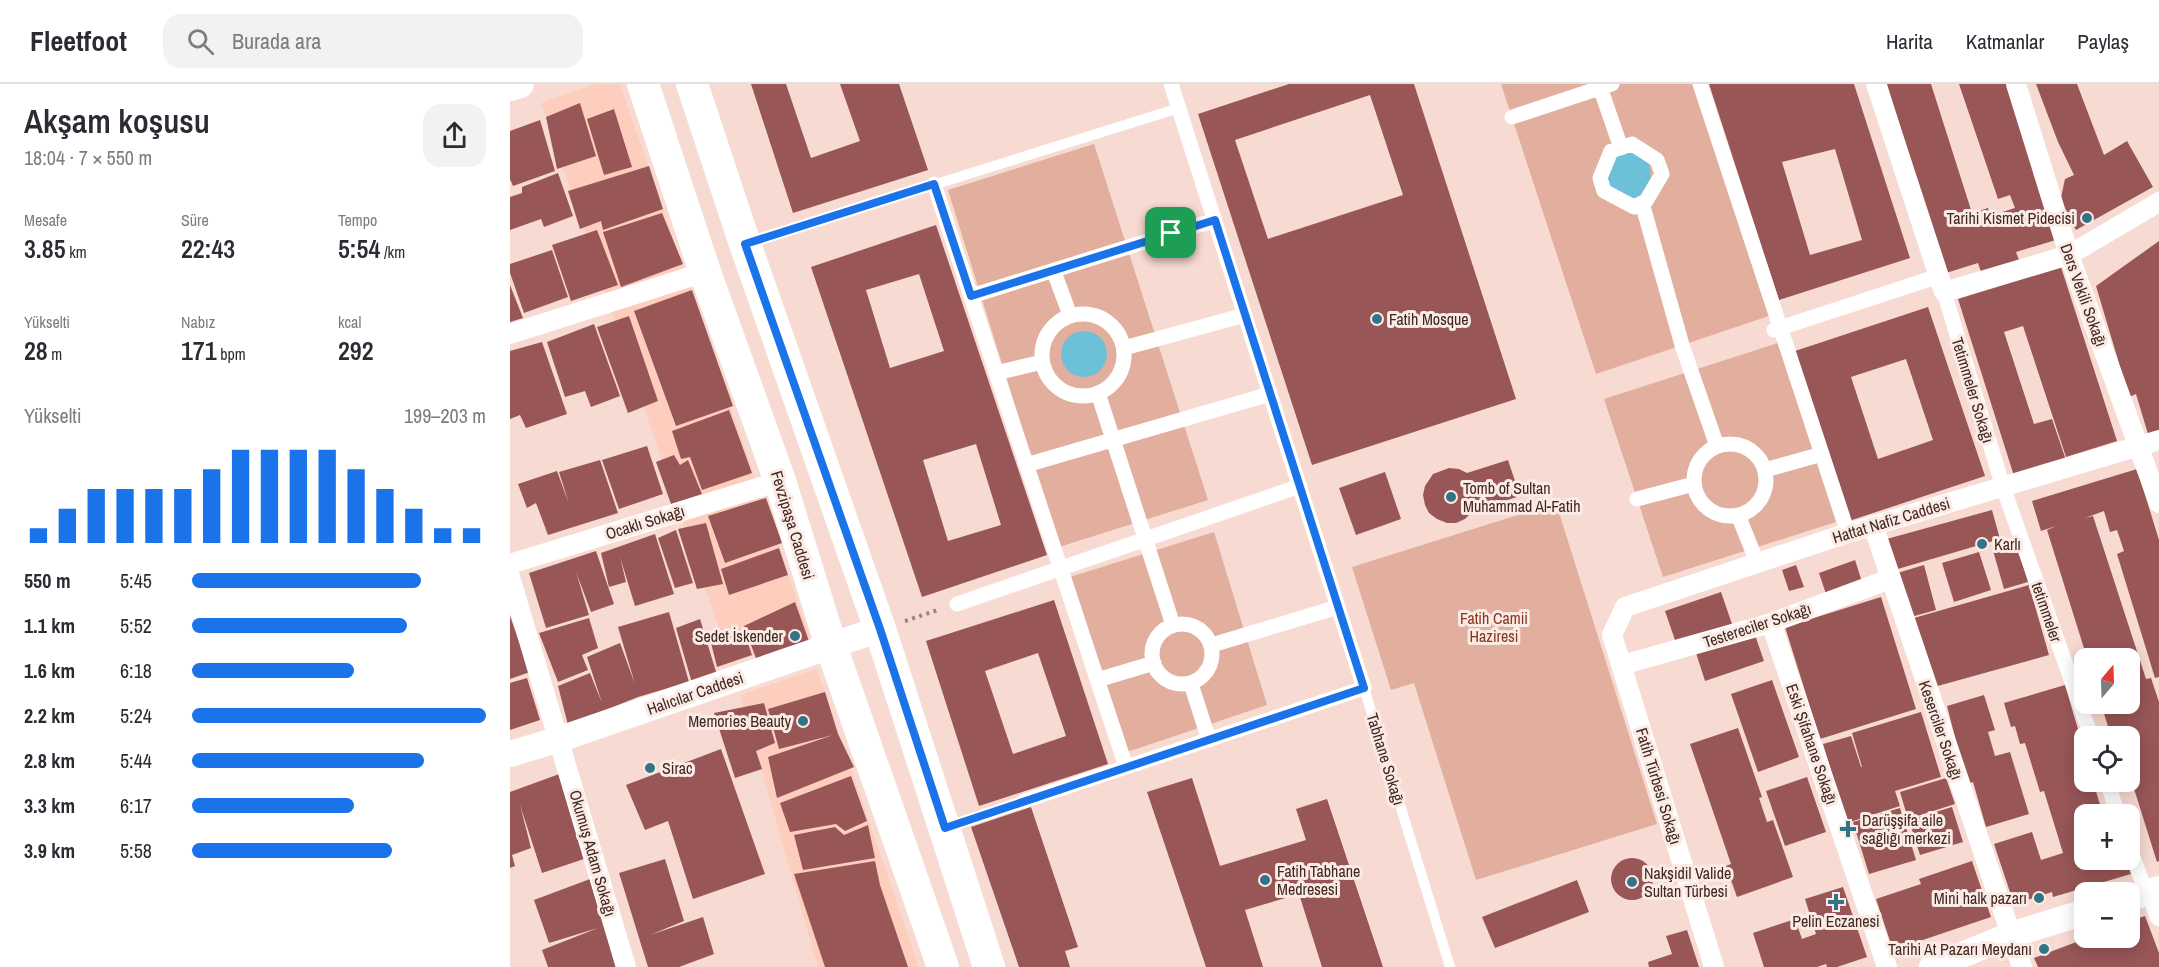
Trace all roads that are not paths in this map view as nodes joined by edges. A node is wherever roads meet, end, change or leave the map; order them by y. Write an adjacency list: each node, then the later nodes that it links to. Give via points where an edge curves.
1 (520, 84): 9 (main road)
2 (643, 84): 19 (main road, Fevzipaşa Caddesi)
3 (692, 84): 17 (main road)
4 (1171, 84): 10 (street)
5 (1700, 84): 25 (street)
6 (1876, 84): 21 (street)
7 (2016, 84): 18 (street, Ders Vekili Sokağı)
8 (1604, 85): 11 (street); 12 (street)
9 (510, 87)
10 (1179, 108): 13 (lane); 16 (street)
11 (1512, 117)
12 (1621, 148): 15 (street, via 1632,144 1657,160 1662,174); 15 (street, via 1611,151 1600,178 1604,191 1634,207)
13 (934, 184): 17 (lane); 22 (street)
14 (2159, 202): 18 (street)
15 (1642, 203): 34 (street, via 1682,345)
16 (1215, 220): 20 (street); 24 (street)
17 (745, 244): 58 (main road)
18 (2069, 255): 21 (street); 35 (street, Ders Vekili Sokağı)
19 (705, 272): 26 (street); 39 (main road, Fevzipaşa Caddesi)
20 (1054, 272): 22 (street); 23 (street)
21 (1941, 284): 25 (street); 42 (street, Tetimmeler Sokağı)
22 (971, 296): 29 (street)
23 (1070, 315): 27 (street, via 1084,313 1110,323); 28 (street, via 1059,320 1044,338)
24 (1245, 315): 27 (street); 31 (street)
25 (1777, 329): 36 (street)
26 (510, 334)
27 (1124, 348): 30 (street, via 1119,375)
28 (1042, 362): 29 (street); 30 (street, via 1046,374 1063,391 1086,396)
29 (996, 373): 37 (street)
30 (1098, 393): 32 (street)
31 (1270, 394): 32 (street); 41 (street)
32 (1113, 440): 37 (street); 48 (street)
33 (2159, 440): 35 (street, Hattat Nafiz Caddesi)
34 (1717, 446): 38 (street, via 1728,444 1751,451); 40 (street, via 1699,461)
35 (2139, 447): 42 (street, Hattat Nafiz Caddesi); 44 (street, Ders Vekili Sokağı)
36 (1822, 454): 38 (street); 47 (street)
37 (1026, 465): 51 (street)
38 (1765, 470): 45 (street, via 1764,493 1757,504)
39 (780, 481): 50 (street, Ocaklı Sokağı); 61 (main road, Fevzipaşa Caddesi)
40 (1694, 484): 43 (street); 45 (street, via 1704,506 1725,516)
41 (1300, 486): 48 (street); 55 (street)
42 (2003, 487): 46 (street, Hattat Nafiz Caddesi); 67 (street, tetimmeler)
43 (1637, 499)
44 (2159, 503)
45 (1738, 515): 49 (street)
46 (1873, 525): 47 (street, Hattat Nafiz Caddesi); 53 (street, Keserciler Sokağı)
47 (1848, 533): 49 (street, Hattat Nafiz Caddesi)
48 (1145, 538): 51 (street); 59 (street)
49 (1757, 562): 56 (street, Hattat Nafiz Caddesi)
50 (510, 564)
51 (1060, 568): 54 (street); 64 (street)
52 (510, 577): 68 (street, Okumuş Adam Sokağı)
53 (1890, 579): 57 (street, Testereciler Sokağı); 77 (street, Keserciler Sokağı)
54 (957, 604)
55 (1338, 607): 60 (street); 66 (street)
56 (1625, 607): 63 (street, Fatih Türbesi Sokağı, via 1612,634)
57 (1771, 623): 63 (street, Testereciler Sokağı); 83 (street, Eski Şifahane Sokağı)
58 (892, 625): 61 (street, Halıcılar Caddesi); 80 (main road, via 945,828)
59 (1173, 625): 60 (street, via 1200,629); 62 (street, via 1156,638 1152,647)
60 (1212, 645): 65 (street, via 1212,664)
61 (831, 646): 68 (street, Halıcılar Caddesi); 79 (main road, Fevzipaşa Caddesi)
62 (1154, 663): 64 (street); 65 (street, via 1161,676 1170,682)
63 (1622, 665): 82 (street, Fatih Türbesi Sokağı)
64 (1097, 680): 71 (street)
65 (1191, 684): 69 (street)
66 (1364, 688): 69 (street); 81 (lane, Tabhane Sokağı)
67 (2087, 726)
68 (560, 739): 70 (street, Halıcılar Caddesi); 78 (street, Okumuş Adam Sokağı)
69 (1209, 740): 71 (street)
70 (510, 754)
71 (1126, 767): 72 (street)
72 (1024, 801)
73 (2138, 870): 74 (street)
74 (2146, 892): 76 (street)
75 (2074, 915): 77 (street)
76 (2159, 916)
77 (2011, 935): 84 (street); 85 (street, Keserciler Sokağı)
78 (626, 967)
79 (943, 967)
80 (988, 967)
81 (1450, 967)
82 (1714, 967)
83 (1887, 967)
84 (1932, 967)
85 (2022, 967)

